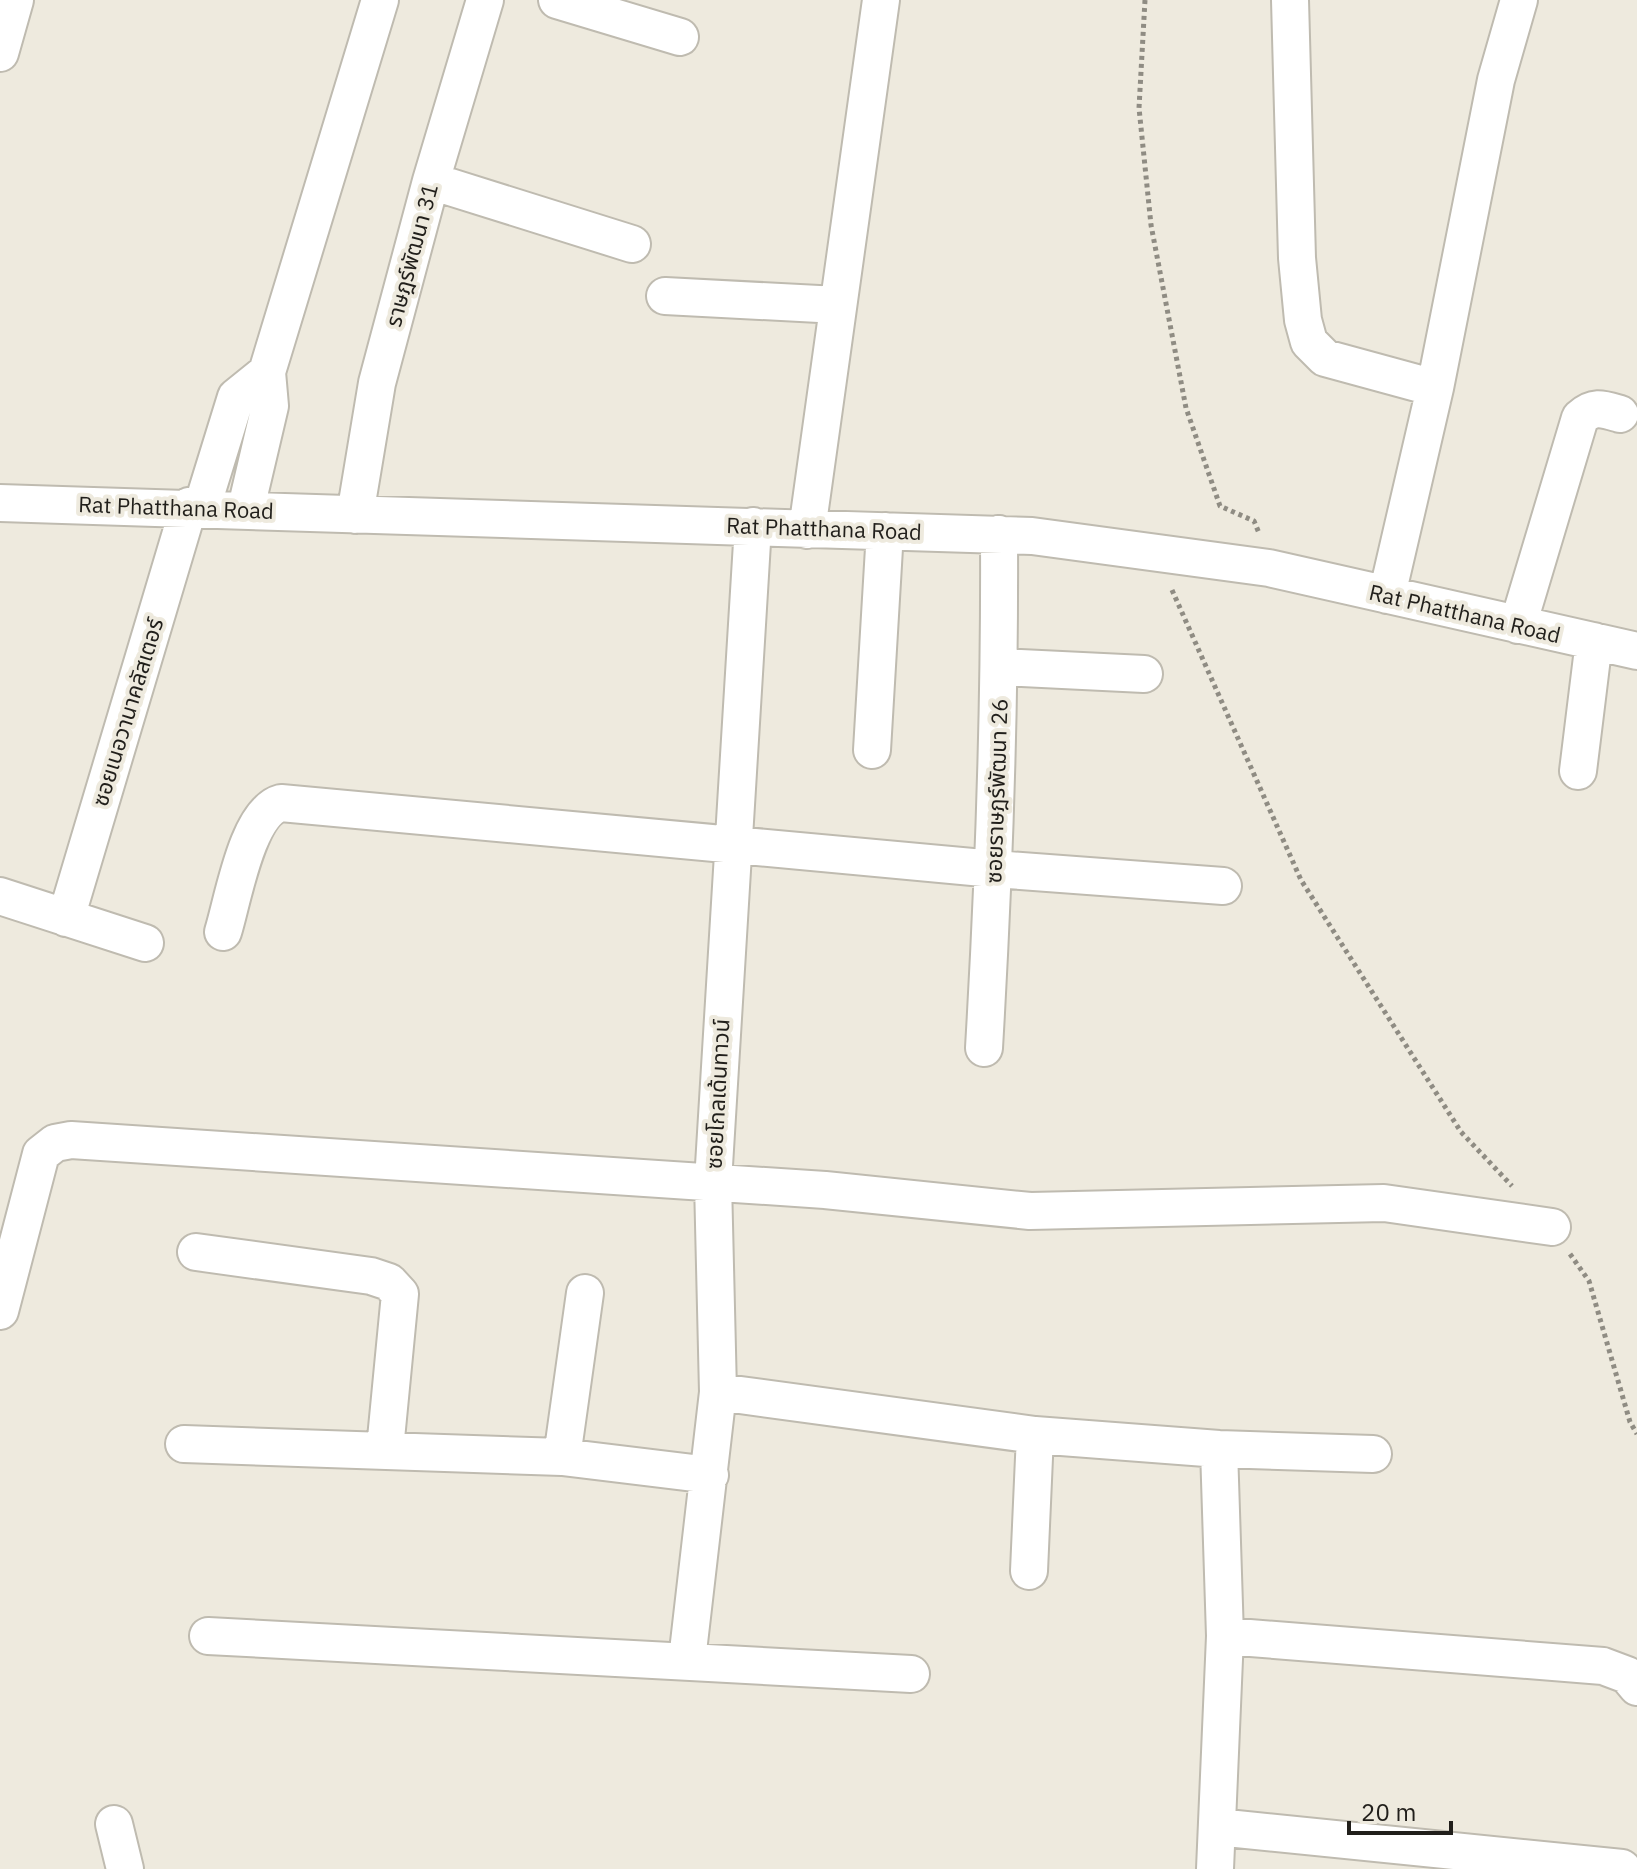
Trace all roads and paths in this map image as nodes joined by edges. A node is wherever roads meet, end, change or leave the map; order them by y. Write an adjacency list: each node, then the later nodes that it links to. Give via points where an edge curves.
1 (15, 0): 10 (street)
2 (380, 0): 15 (street)
3 (485, 0): 11 (street, ราษฎร์พัฒนา 31)
4 (557, 0): 9 (street)
5 (881, 0): 14 (street)
6 (1145, 0): 22 (path, via 1139,108 1151,225 1186,408 1220,506)
7 (1290, 0): 16 (street, via 1297,258 1309,342 1325,358)
8 (1519, 0): 16 (street, via 1496,80)
9 (680, 37)
10 (0, 53)
11 (431, 181): 12 (street); 21 (street, ราษฎร์พัฒนา 31, via 377,383)
12 (632, 244)
13 (665, 296): 14 (street)
14 (838, 305): 24 (street)
15 (267, 372): 19 (street, ซอยเนอวานาคลัสเตอร์, via 236,397); 20 (street, via 270,406)
16 (1435, 388): 28 (street)
17 (1620, 414): 29 (street, via 1590,409 1580,418)
18 (0, 503): 19 (street, Rat Phatthana Road)
19 (196, 507): 20 (street, Rat Phatthana Road); 40 (street, ซอยเนอวานาคลัสเตอร์)
20 (246, 508): 21 (street, Rat Phatthana Road)
21 (355, 515): 23 (street, Rat Phatthana Road)
22 (1254, 521)
23 (753, 526): 24 (street, Rat Phatthana Road); 36 (street, ซอยโกลเด้นทาวน์)
24 (807, 530): 25 (street, Rat Phatthana Road)
25 (885, 531): 26 (street, Rat Phatthana Road); 34 (street)
26 (999, 534): 28 (street, Rat Phatthana Road, via 1269,568); 32 (street, ซอยราษฎร์พัฒนา 26)
27 (1173, 590): 45 (path, via 1301,880 1461,1132)
28 (1387, 595): 29 (street, Rat Phatthana Road)
29 (1518, 625): 30 (street, Rat Phatthana Road)
30 (1594, 641): 31 (street, Rat Phatthana Road); 35 (street)
31 (1637, 651)
32 (1000, 667): 33 (street); 37 (street, ซอยราษฎร์พัฒนา 26)
33 (1144, 674)
34 (872, 750)
35 (1578, 771)
36 (732, 844): 37 (street); 41 (street, via 281,803 270,806 253,831); 44 (street, ซอยโกลเด้นทาวน์)
37 (994, 869): 38 (street); 43 (street, ซอยราษฎร์พัฒนา 26)
38 (1223, 886)
39 (0, 896): 40 (street)
40 (66, 918): 42 (street)
41 (223, 932)
42 (145, 943)
43 (984, 1048)
44 (713, 1182): 45 (street, via 1030,1211 1384,1203); 48 (street, via 71,1140 55,1143 41,1154); 49 (street, ซอยโกลเด้นทาวน์)
45 (1552, 1227): 50 (path, via 1589,1281)
46 (196, 1252): 53 (street, via 389,1282 400,1294)
47 (585, 1293): 56 (street)
48 (0, 1311)
49 (718, 1392): 51 (street); 57 (street, ซอยโกลเด้นทาวน์)
50 (1637, 1434)
51 (1035, 1435): 54 (street); 58 (street)
52 (184, 1444): 53 (street)
53 (385, 1449): 56 (street)
54 (1219, 1449): 55 (street); 60 (street)
55 (1373, 1454)
56 (562, 1457): 57 (street)
57 (710, 1475): 61 (street, ซอยโกลเด้นทาวน์)
58 (1029, 1571)
59 (208, 1636): 61 (street)
60 (1225, 1636): 63 (street, via 1603,1666 1627,1675); 65 (street)
61 (687, 1660): 62 (street)
62 (911, 1674)
63 (1637, 1687)
64 (114, 1824): 67 (street)
65 (1217, 1827): 66 (street); 68 (street)
66 (1622, 1868)
67 (125, 1869)
68 (1215, 1869)

